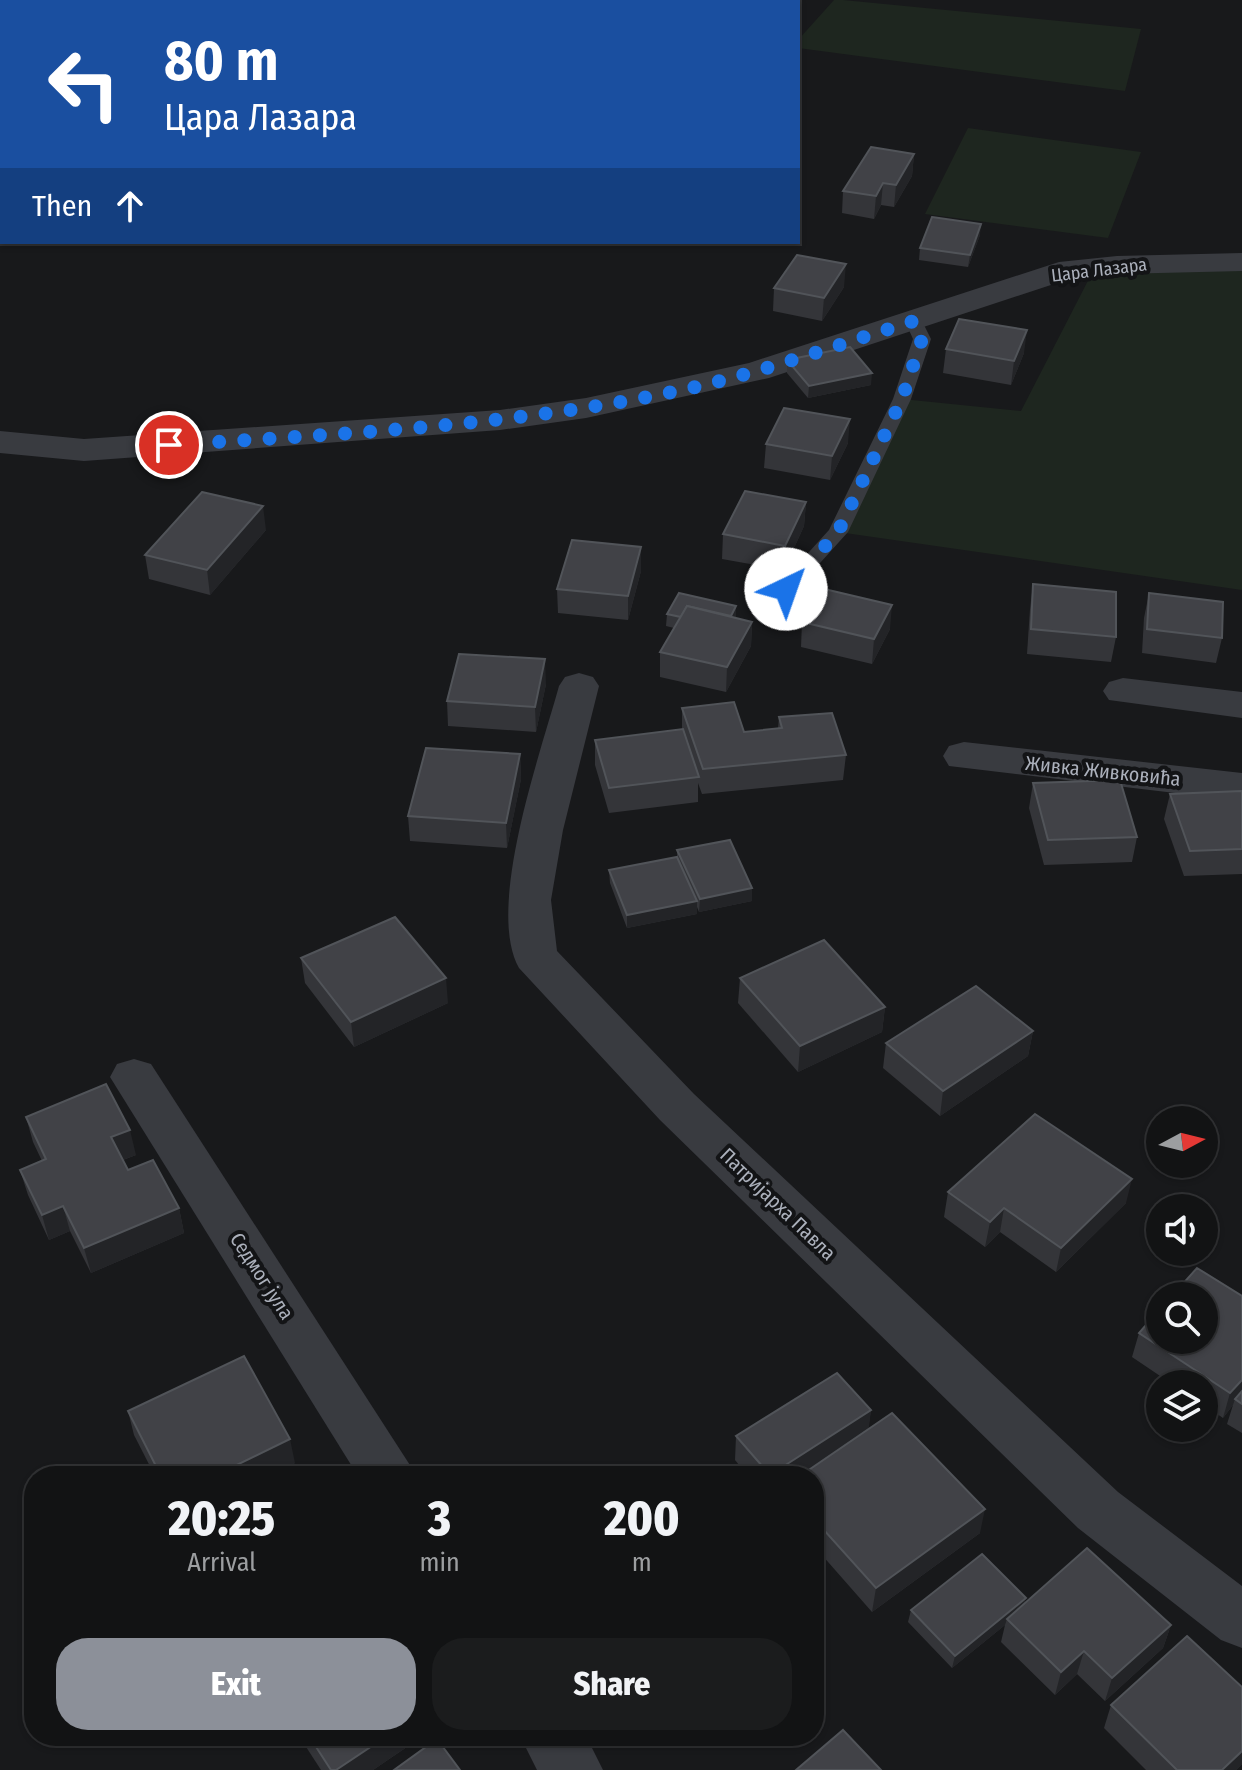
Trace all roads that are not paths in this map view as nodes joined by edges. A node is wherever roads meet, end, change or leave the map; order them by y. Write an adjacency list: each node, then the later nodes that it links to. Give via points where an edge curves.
1 (1242, 262): 2 (street, Цара Лазара, via 1059,272)
2 (914, 321): 3 (street, Цара Лазара, via 757,371 500,420 84,450); 4 (lane, via 922,339 902,399 838,532)
3 (0, 442)
4 (786, 589)
5 (579, 686): 12 (street, Патријарха Павла, via 529,900 535,956 677,1107 1098,1510)
6 (1123, 691): 7 (street)
7 (1242, 705)
8 (964, 756): 9 (street, Живка Живковића)
9 (1242, 787)
10 (134, 1077): 11 (street, Седмог јула)
11 (383, 1466)
12 (1242, 1621)
13 (557, 1746): 14 (street)
14 (572, 1770)

